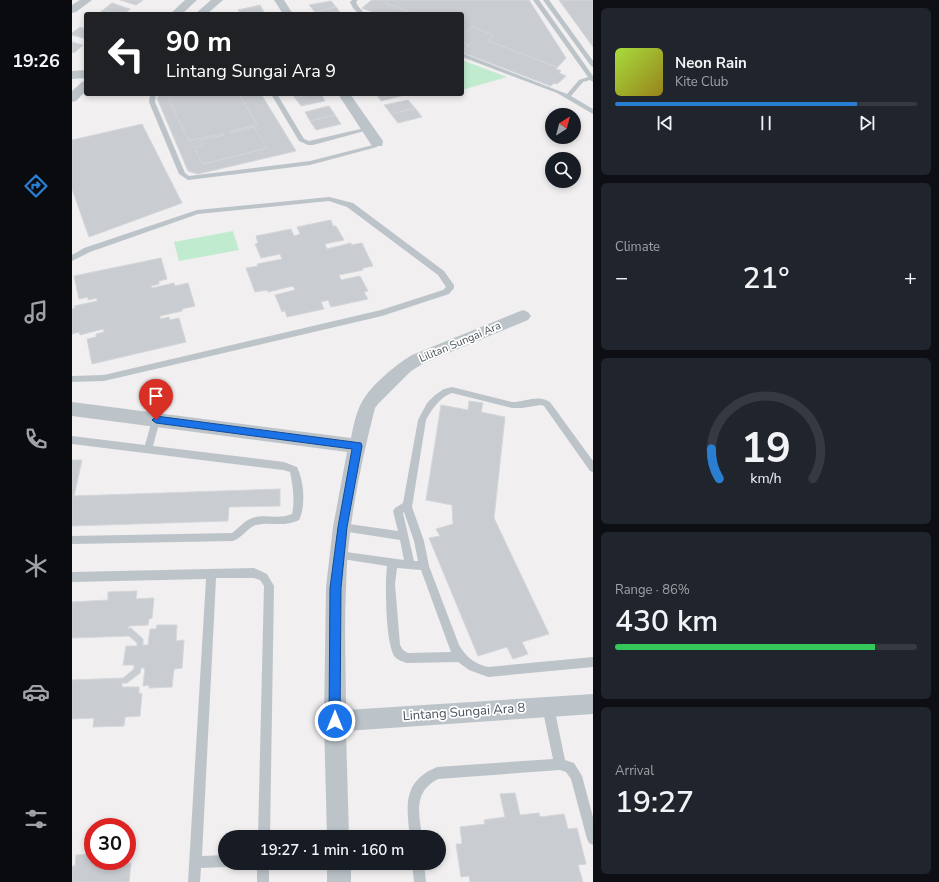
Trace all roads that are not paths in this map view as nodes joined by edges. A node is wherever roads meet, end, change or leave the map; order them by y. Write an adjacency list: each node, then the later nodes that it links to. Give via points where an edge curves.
1 (87, 0): 8 (street)
2 (192, 0): 9 (street)
3 (218, 0): 10 (street)
4 (278, 0): 11 (street)
5 (355, 0): 12 (lane, via 355,7)
6 (536, 0): 17 (lane)
7 (546, 0): 14 (lane)
8 (72, 10)
9 (177, 12)
10 (203, 12)
11 (287, 12)
12 (360, 12)
13 (464, 56): 22 (lane)
14 (593, 65)
15 (84, 74): 16 (street)
16 (72, 75)
17 (592, 79): 22 (lane, via 581,81)
18 (84, 87): 23 (street)
19 (153, 96): 26 (lane, via 152,102 182,174 188,178 310,163 375,146)
20 (275, 96): 25 (lane, via 302,140 308,143 313,144)
21 (345, 96): 25 (street)
22 (568, 96): 24 (lane)
23 (72, 98)
24 (593, 112)
25 (369, 129): 26 (street)
26 (377, 143)
27 (72, 258): 29 (lane, via 87,250 197,212 329,199 350,205 441,273 450,285 446,292 382,313 104,378)
28 (523, 316): 33 (street, Lilitan Sungai Ara, via 430,352 405,367 372,399 367,408)
29 (72, 380)
30 (72, 409): 31 (street)
31 (156, 420): 33 (street); 34 (lane)
32 (72, 440): 34 (lane)
33 (358, 446): 37 (street, Lilitan Sungai Ara)
34 (148, 449): 39 (lane, via 284,466 294,470 298,508 296,517 290,521 254,521 240,534 232,536)
35 (593, 468): 36 (lane, via 547,404 542,401 512,405 452,390 446,391 422,420)
36 (407, 508): 38 (lane, via 403,507 398,511); 43 (lane, via 419,540)
37 (342, 527): 38 (lane); 40 (street, Lilitan Sungai Ara)
38 (403, 536): 42 (lane)
39 (72, 540)
40 (339, 555): 41 (lane); 50 (street, Lilitan Sungai Ara, via 336,588)
41 (392, 562): 42 (lane); 46 (lane, via 390,584 395,646 399,654 406,658)
42 (410, 565): 43 (lane)
43 (424, 566): 46 (lane)
44 (211, 575): 45 (lane); 52 (lane, via 254,574 264,577 269,586); 57 (lane)
45 (72, 577)
46 (459, 657): 47 (lane, via 477,670 488,672)
47 (593, 662)
48 (593, 704): 49 (street, Lintang Sungai Ara 8)
49 (548, 707): 50 (street, Lintang Sungai Ara 8); 51 (lane)
50 (335, 721): 53 (street, Lilitan Sungai Ara)
51 (560, 764): 54 (lane, via 437,773 427,777 420,782 415,793 413,806); 55 (lane, via 570,767 576,776)
52 (264, 830)
53 (338, 830)
54 (415, 830)
55 (593, 839)
56 (218, 861): 57 (lane)
57 (195, 862): 61 (lane)
58 (263, 870): 62 (lane)
59 (339, 870): 63 (street)
60 (419, 870): 64 (lane)
61 (194, 882)
62 (263, 882)
63 (339, 882)
64 (420, 882)

